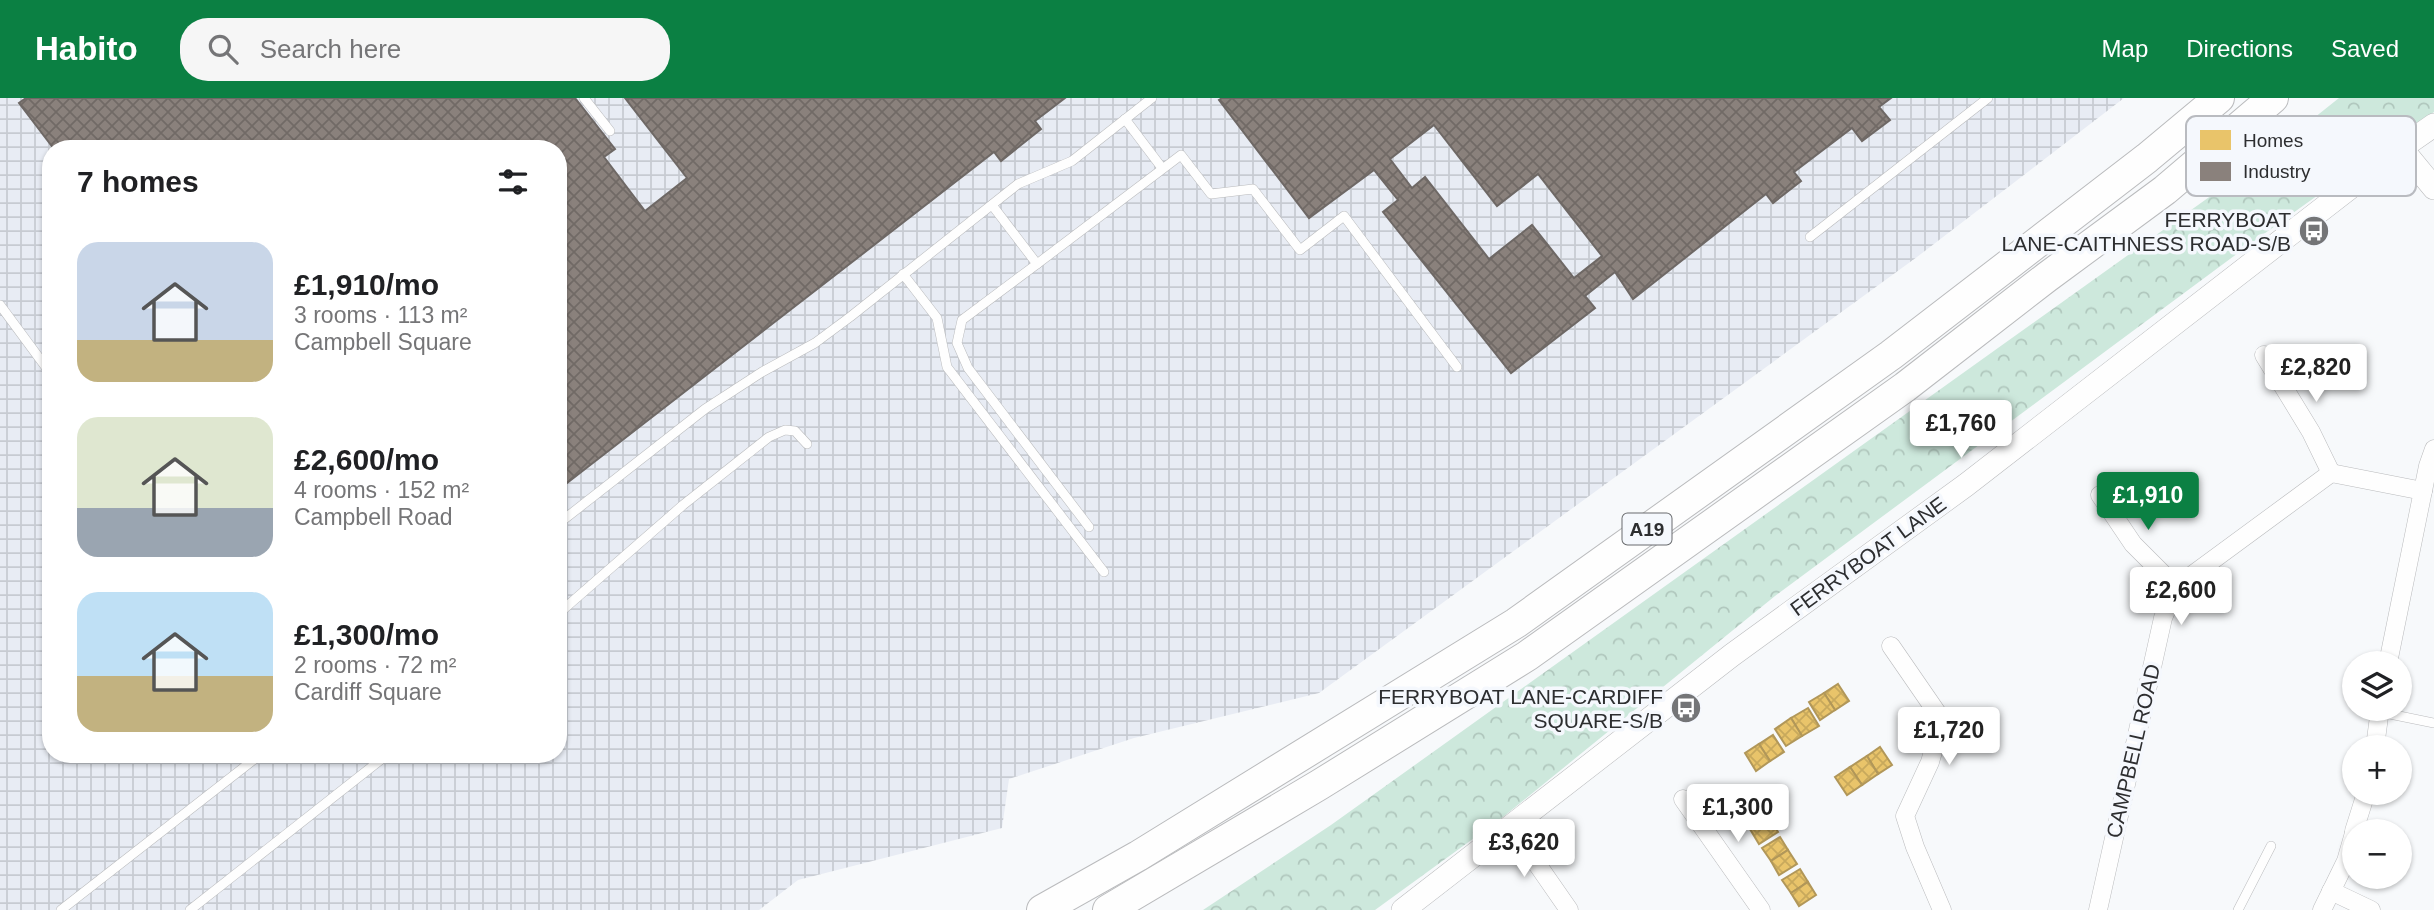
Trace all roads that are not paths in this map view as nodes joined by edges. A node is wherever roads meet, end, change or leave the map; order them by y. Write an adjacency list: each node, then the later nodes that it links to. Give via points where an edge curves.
1 (584, 98): 11 (lane)
2 (1152, 98): 8 (lane)
3 (1988, 98): 19 (lane)
4 (2219, 98): 6 (highway, A19)
5 (2273, 98): 7 (highway, A19)
6 (2197, 116)
7 (2252, 116)
8 (1125, 119): 14 (lane); 18 (lane, via 1072,161 1018,184)
9 (2434, 125): 12 (street, FERRYBOAT LANE)
10 (2186, 126): 49 (highway, A19, via 1891,355 1516,623)
11 (610, 131)
12 (2416, 138)
13 (2416, 166): 16 (street)
14 (1162, 168): 20 (lane); 25 (lane, via 1181,155 1211,194 1253,189 1300,250 1344,216)
15 (2186, 172): 50 (highway, A19, via 1905,387 1527,656)
16 (2434, 188)
17 (2339, 196): 43 (street, FERRYBOAT LANE, via 1965,485)
18 (992, 205): 20 (lane); 21 (lane)
19 (1810, 237)
20 (1037, 264): 32 (lane, via 962,320 957,343 968,368)
21 (903, 274): 31 (lane, via 815,343 705,409); 33 (lane, via 937,318 947,367)
22 (0, 306): 24 (lane)
23 (2264, 355): 28 (street)
24 (42, 362)
25 (1457, 367)
26 (807, 444): 35 (lane, via 795,431 769,437)
27 (2434, 449): 29 (street)
28 (2330, 473): 29 (street); 34 (street)
29 (2423, 491): 37 (street)
30 (2100, 495): 34 (street, via 2133,544)
31 (567, 517)
32 (1089, 527)
33 (1104, 572)
34 (2176, 587): 55 (street, CAMPBELL ROAD, via 2163,618)
35 (567, 606)
36 (1891, 646): 54 (street, via 1942,720 1930,762 1905,816)
37 (2390, 651)
38 (2412, 718): 39 (lane)
39 (2434, 723)
40 (249, 763): 47 (lane)
41 (377, 763): 48 (lane)
42 (1683, 799): 53 (street)
43 (1510, 825): 51 (street, FERRYBOAT LANE); 52 (street)
44 (2271, 846): 56 (lane)
45 (2342, 869): 46 (street)
46 (2331, 891): 57 (street); 58 (street)
47 (61, 910)
48 (190, 910)
49 (1042, 910)
50 (1108, 910)
51 (1403, 910)
52 (1569, 910)
53 (1761, 910)
54 (1942, 910)
55 (2098, 910)
56 (2238, 910)
57 (2322, 910)
58 (2371, 910)

